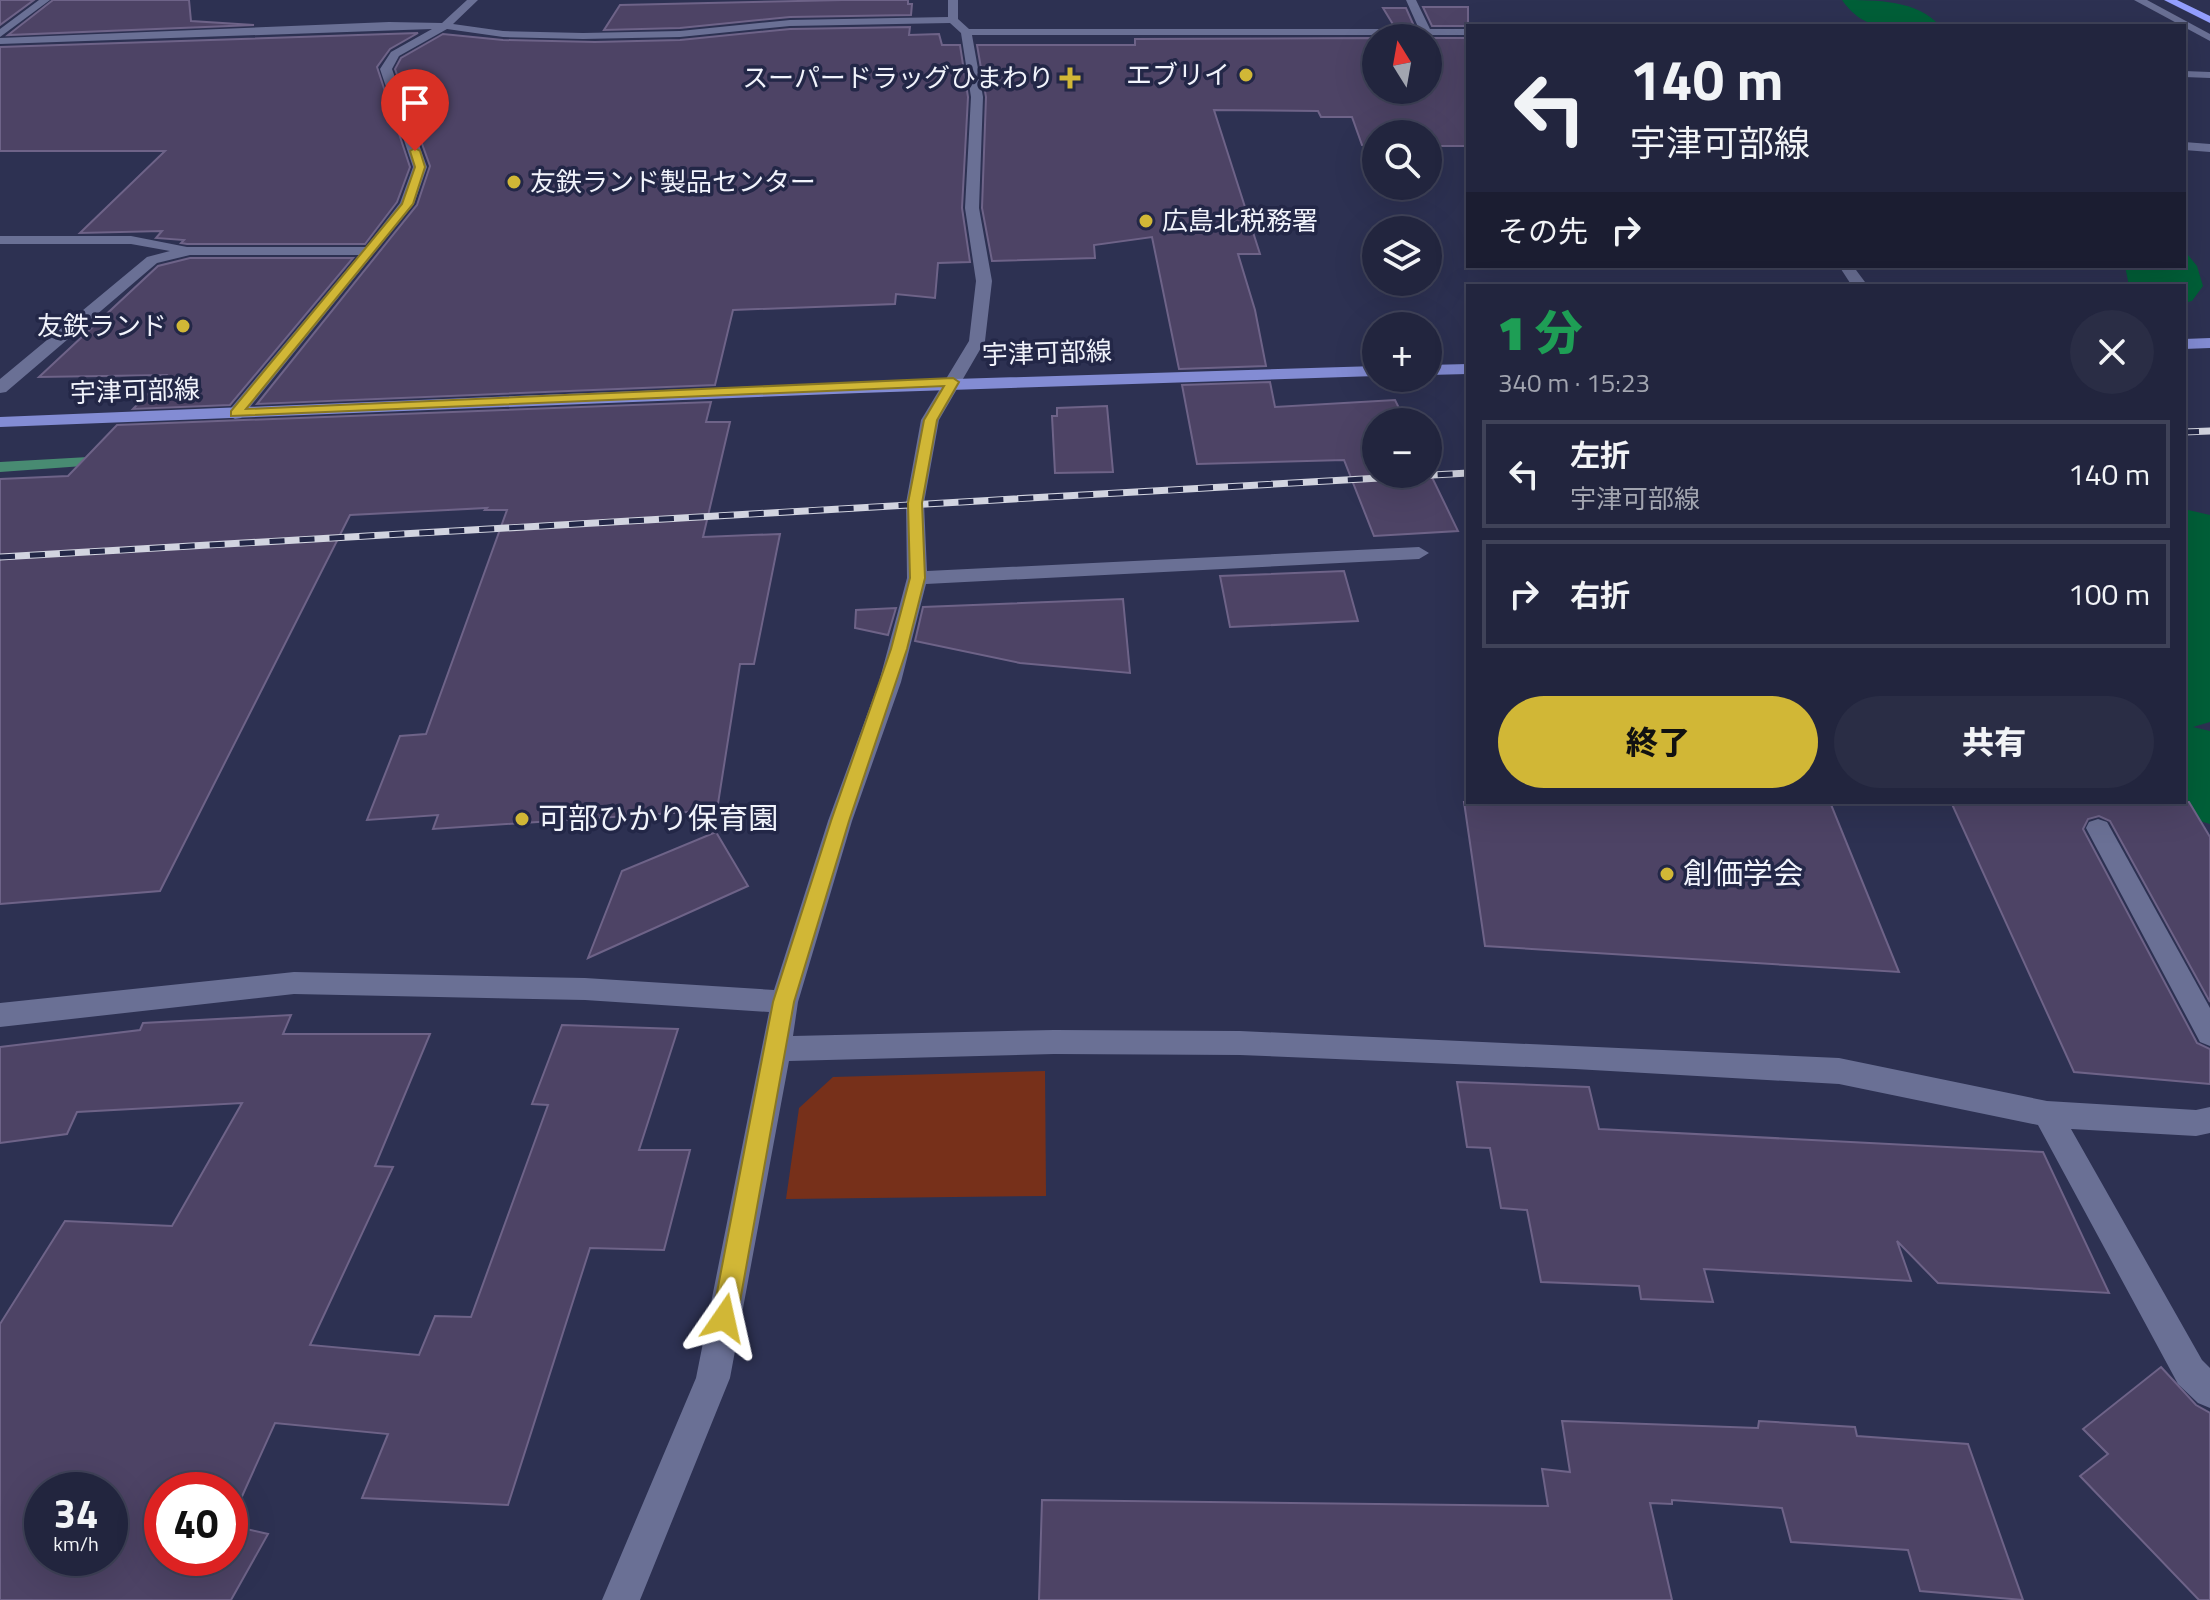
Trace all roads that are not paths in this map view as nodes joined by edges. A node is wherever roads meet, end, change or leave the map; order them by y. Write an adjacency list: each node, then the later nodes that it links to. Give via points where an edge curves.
1 (45, 0): 17 (street)
2 (473, 0): 12 (street)
3 (953, 0): 7 (street)
4 (1411, 0): 9 (street)
5 (2139, 0): 10 (street)
6 (2169, 0): 8 (highway)
7 (953, 20): 12 (street, via 790,23 680,34 583,36); 13 (street)
8 (2210, 20)
9 (1422, 24)
10 (2184, 24)
11 (2186, 25): 18 (street)
12 (445, 26): 19 (street); 26 (street, via 395,54 386,69 420,167 407,204)
13 (966, 32): 14 (street); 32 (street, via 977,97 972,208 984,281 977,341)
14 (1362, 32)
15 (1442, 32): 16 (street)
16 (1466, 32)
17 (0, 34)
18 (2210, 38)
19 (0, 41)
20 (2186, 74): 21 (street)
21 (2210, 75)
22 (2186, 146): 23 (street)
23 (2210, 148)
24 (0, 240): 25 (street, via 131,240)
25 (190, 251): 26 (street); 33 (street, via 152,260)
26 (370, 251): 34 (street)
27 (2210, 343): 28 (main road)
28 (2186, 344)
29 (1466, 369): 30 (main road)
30 (1442, 370)
31 (1362, 371): 32 (main road, 宇津可部線)
32 (953, 382): 34 (main road, 宇津可部線); 37 (street, via 930,420 915,503)
33 (0, 388)
34 (235, 414): 35 (main road, 宇津可部線)
35 (0, 422)
36 (1419, 553): 37 (street)
37 (917, 578): 39 (street, via 890,682)
38 (2098, 828): 41 (street)
39 (784, 1002): 40 (street, via 585,989 294,983); 42 (street)
40 (0, 1015)
41 (2210, 1034)
42 (774, 1049): 43 (street, via 1225,1043 1575,1057 1839,1071); 46 (street, via 713,1378)
43 (2047, 1114): 44 (street); 45 (street, via 2190,1372)
44 (2210, 1120)
45 (2210, 1391)
46 (621, 1600)

